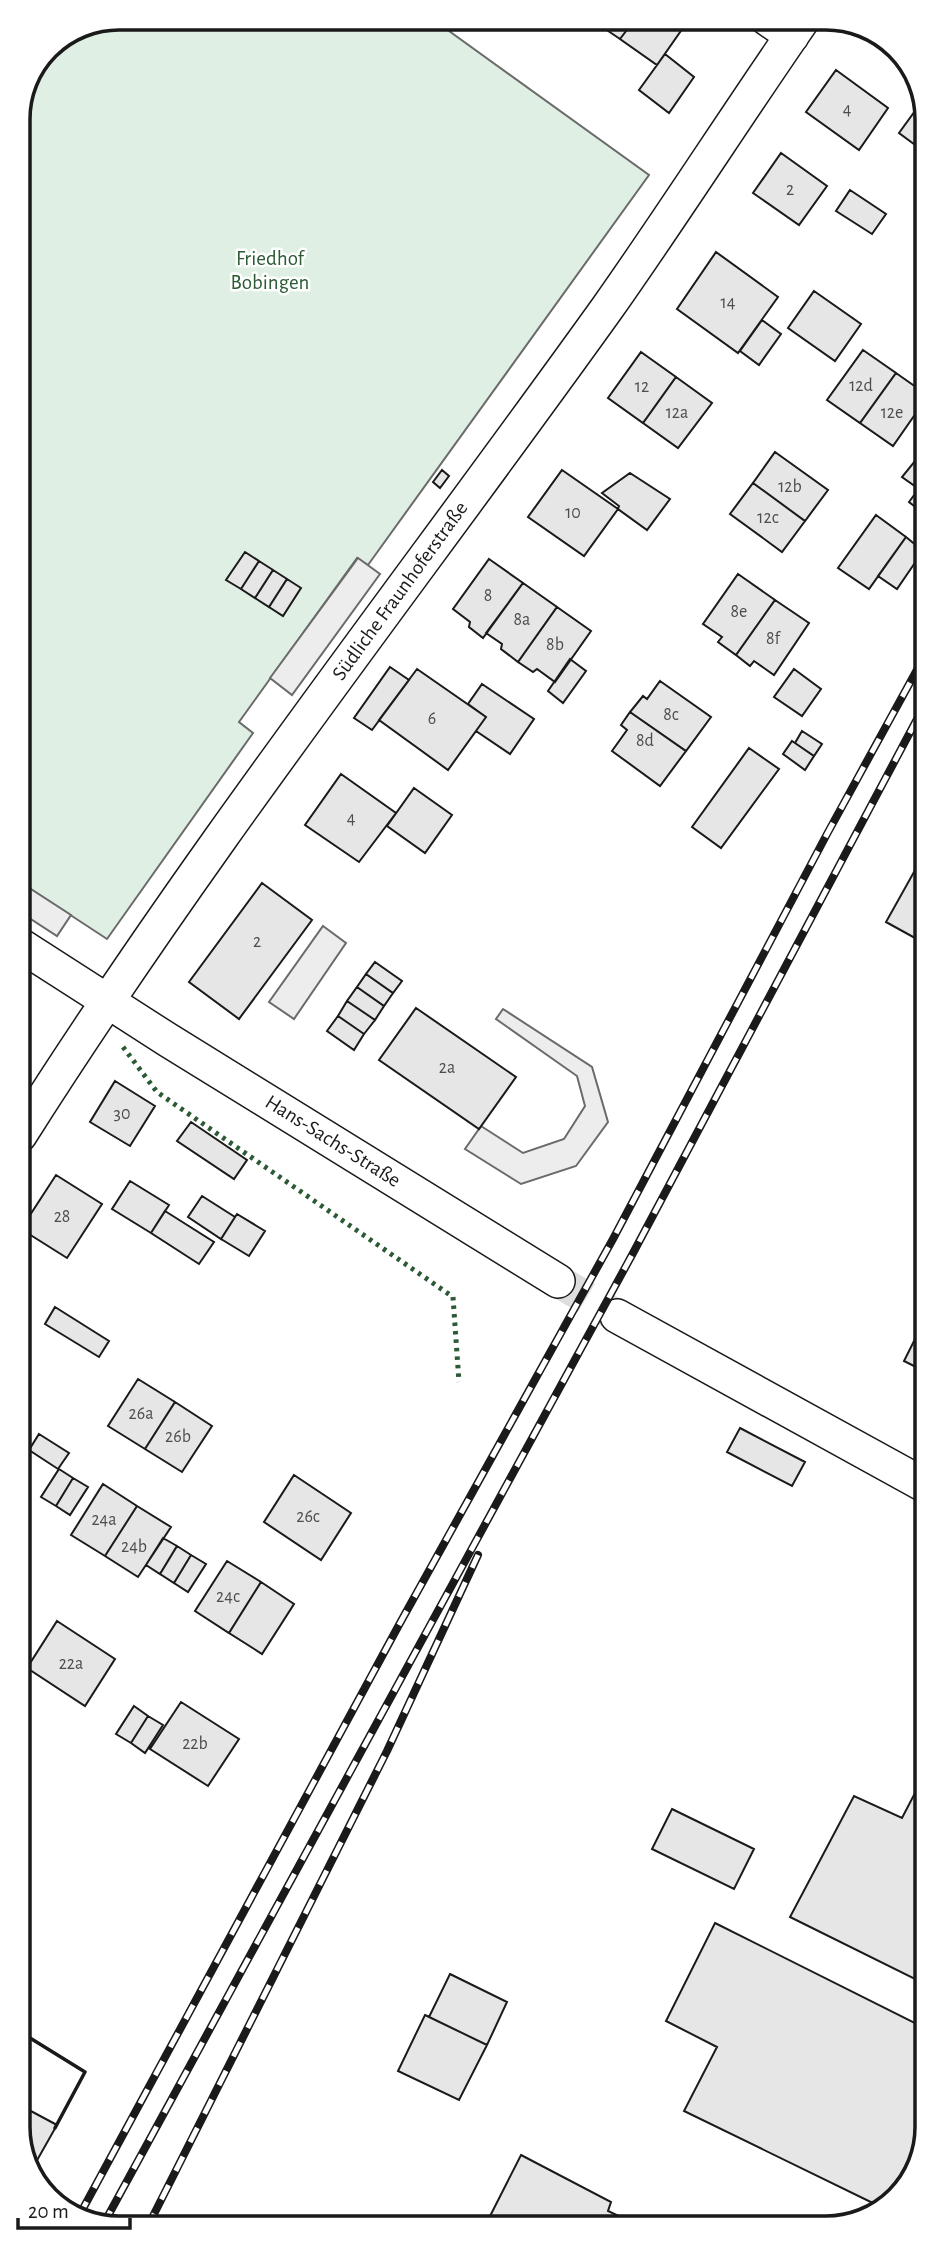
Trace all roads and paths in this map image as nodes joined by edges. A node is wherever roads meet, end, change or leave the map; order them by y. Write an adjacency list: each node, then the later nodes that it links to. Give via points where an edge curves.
1 (783, 30): 3 (street, Südliche Fraunhoferstraße, via 694,180 609,306)
2 (30, 952): 3 (street, Hans-Sachs-Straße)
3 (107, 1002): 4 (street, Südliche Fraunhoferstraße); 5 (street, Hans-Sachs-Straße)
4 (30, 1120)
5 (558, 1281)
6 (617, 1316): 7 (street)
7 (915, 1480)

